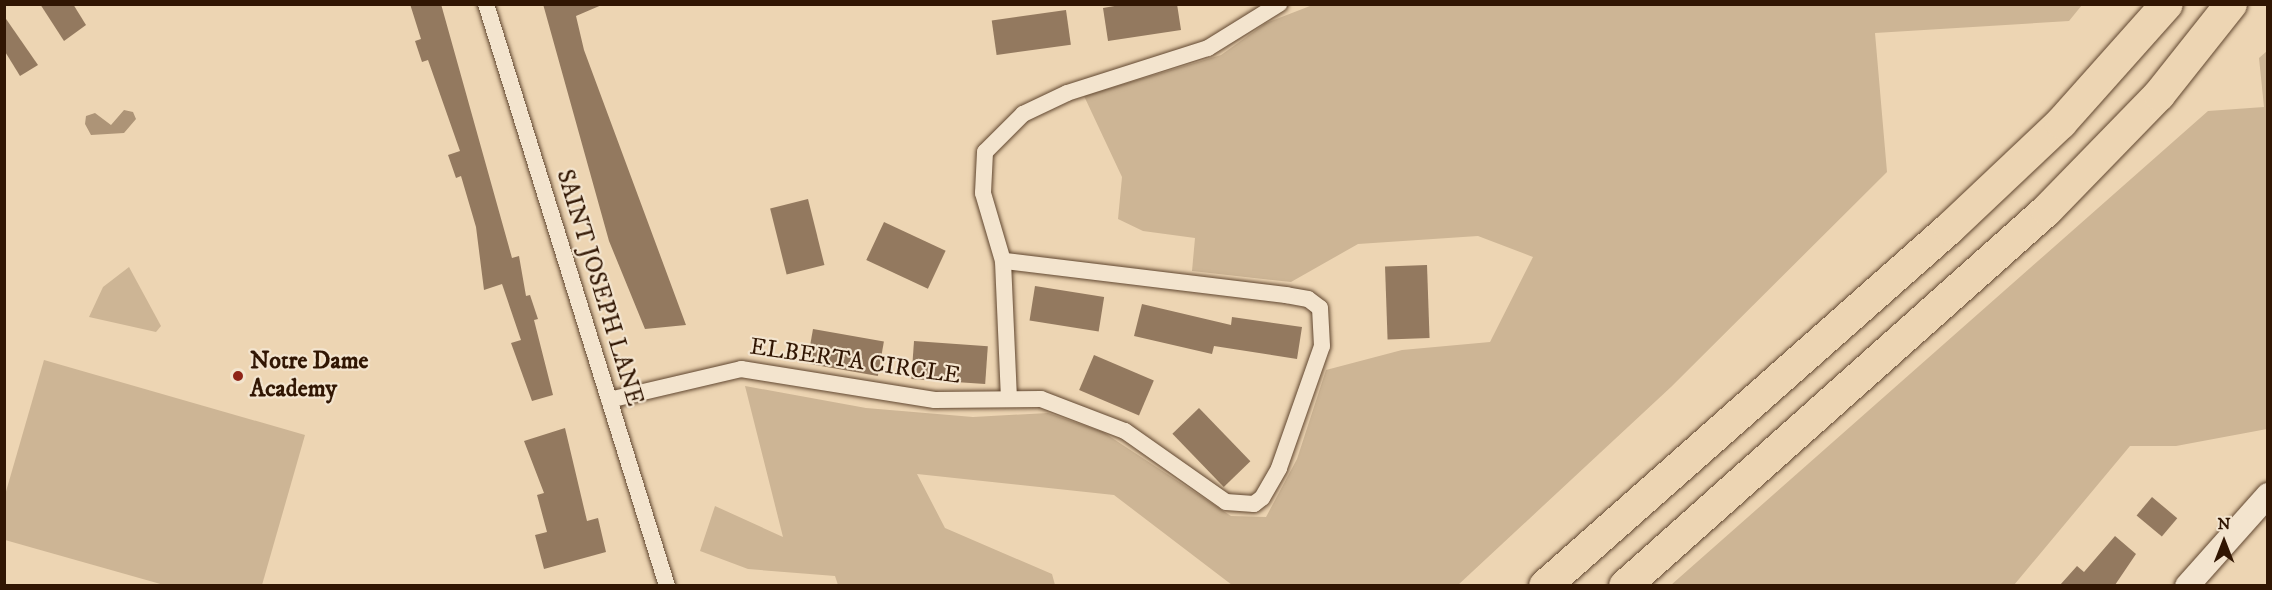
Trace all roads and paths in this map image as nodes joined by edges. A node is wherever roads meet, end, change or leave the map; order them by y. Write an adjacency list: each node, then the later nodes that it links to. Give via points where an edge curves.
1 (486, 4): 6 (street, SAINT JOSEPH LANE)
2 (1279, 4): 5 (street, via 1208,48 1067,93 1023,114 994,138 985,152 981,173)
3 (2167, 4): 10 (highway, via 2061,123 1950,228)
4 (2231, 4): 11 (highway, via 2160,95 2047,210)
5 (1003, 261): 7 (street); 7 (street, ELBERTA CIRCLE, via 1286,295 1308,299 1324,319 1322,346 1279,468 1254,504 1226,502 1125,431 1092,416 1041,399)
6 (609, 399): 7 (street, ELBERTA CIRCLE, via 741,369 935,399); 9 (street, SAINT JOSEPH LANE)
7 (1009, 399)
8 (2268, 495): 12 (street)
9 (667, 585)
10 (1545, 585)
11 (1625, 585)
12 (2187, 585)

